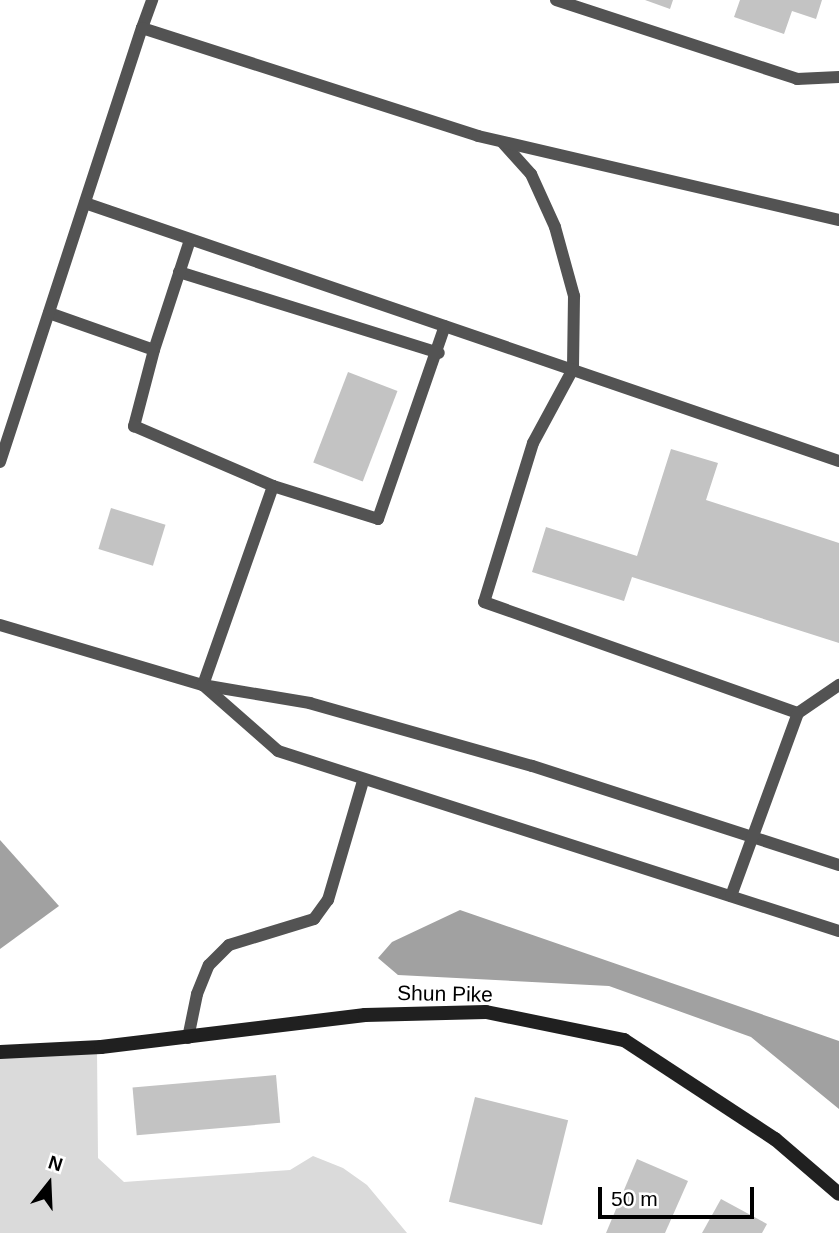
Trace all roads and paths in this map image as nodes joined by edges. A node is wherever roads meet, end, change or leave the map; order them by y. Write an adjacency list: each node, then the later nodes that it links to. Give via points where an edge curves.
1 (152, 0): 3 (lane)
2 (556, 0): 4 (lane, via 797,79)
3 (142, 28): 5 (lane); 6 (lane)
4 (839, 77)
5 (503, 142): 7 (lane); 14 (lane, via 530,174 555,227 574,296)
6 (85, 203): 8 (lane); 10 (lane)
7 (839, 220)
8 (190, 240): 9 (lane); 11 (lane)
9 (180, 272): 12 (lane); 13 (lane)
10 (49, 313): 12 (lane); 16 (lane)
11 (445, 326): 13 (lane); 14 (lane)
12 (154, 350): 17 (lane, via 134,426)
13 (439, 353): 17 (lane, via 378,519)
14 (573, 369): 15 (lane); 21 (lane, via 533,443 484,602)
15 (839, 461)
16 (0, 462)
17 (273, 486): 19 (lane)
18 (0, 625): 19 (lane)
19 (203, 685): 22 (lane, via 278,751); 23 (lane, via 310,703 531,766)
20 (839, 685): 21 (lane)
21 (798, 713): 23 (lane)
22 (363, 781): 25 (lane); 27 (lane, via 328,900 314,919 229,945 209,965 197,994)
23 (754, 838): 24 (lane); 25 (lane)
24 (839, 865)
25 (731, 896): 26 (lane)
26 (839, 931)
27 (188, 1038): 28 (main road, Shun Pike); 29 (main road, Shun Pike, via 365,1015 486,1012 624,1041 775,1139)
28 (0, 1052)
29 (839, 1194)

